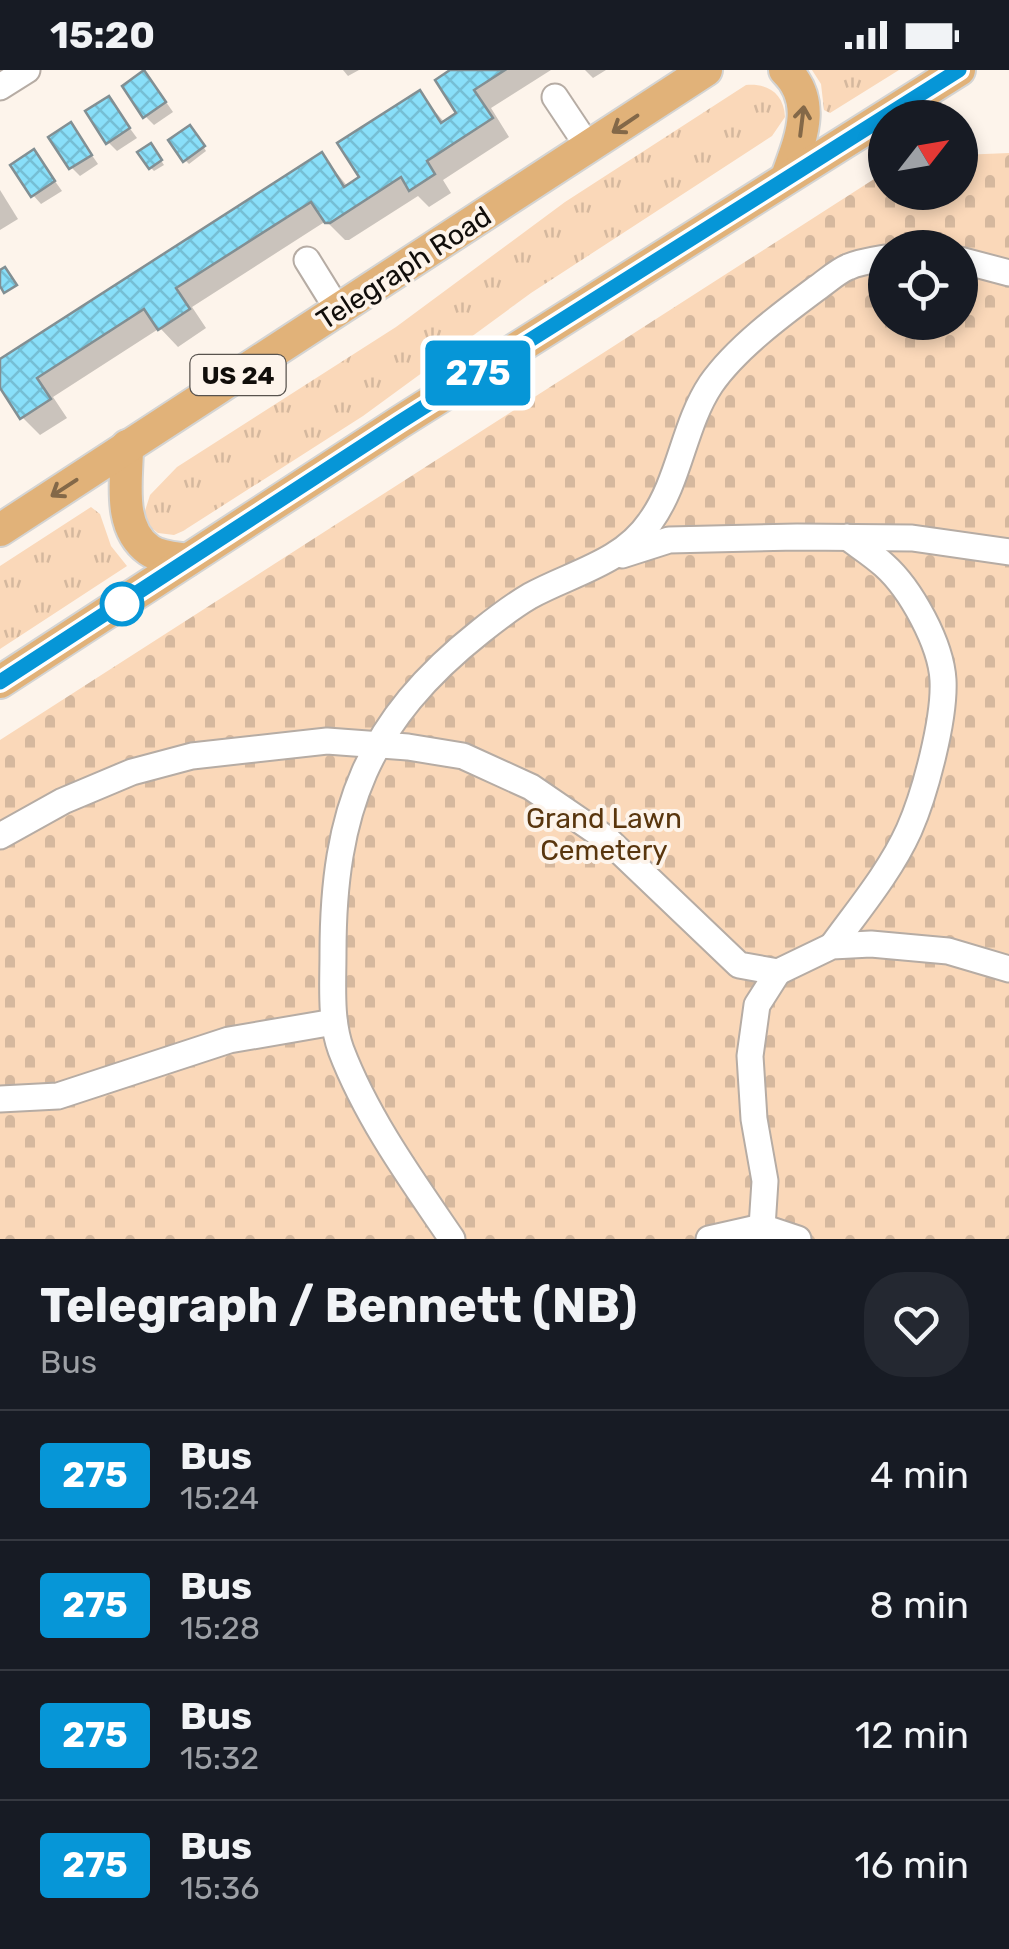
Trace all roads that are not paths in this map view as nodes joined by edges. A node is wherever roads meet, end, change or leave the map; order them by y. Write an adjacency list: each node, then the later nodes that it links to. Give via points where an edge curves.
1 (27, 70): 5 (street)
2 (706, 70): 7 (main road, Telegraph Road / US 24, one-way to 7)
3 (784, 70): 8 (main road, one-way to 3, via 805,115 801,92)
4 (959, 70): 8 (main road)
5 (0, 87)
6 (555, 97): 7 (street)
7 (589, 148): 13 (main road, Telegraph Road / US 24)
8 (787, 177): 19 (main road)
9 (307, 260): 13 (street)
10 (868, 262): 18 (street, via 847,267 771,322 711,384 650,523)
11 (978, 265): 12 (street)
12 (1009, 273)
13 (338, 310): 14 (main road, Telegraph Road / US 24)
14 (127, 446): 15 (main road, Telegraph Road / US 24, one-way to 15); 19 (main road, via 128,518 137,537 150,551)
15 (4, 520)
16 (847, 537): 17 (street); 18 (street, via 669,540); 23 (street, via 887,567 913,603 932,637 943,679 939,728 909,830)
17 (1009, 552)
18 (616, 557): 21 (street, via 527,598 479,632)
19 (187, 560): 20 (main road)
20 (0, 682)
21 (376, 743): 22 (street, via 326,741 192,756 62,801); 24 (street, via 463,756 532,787 607,839); 28 (street, via 356,787 333,895)
22 (0, 836)
23 (832, 946): 25 (street, via 948,952); 26 (street)
24 (739, 965): 26 (street); 27 (street)
25 (1009, 969)
26 (778, 972): 27 (street)
27 (757, 1005): 30 (street, via 750,1056 764,1181)
28 (334, 1022): 29 (street, via 229,1040 58,1096); 31 (street, via 374,1118)
29 (0, 1099)
30 (762, 1226): 32 (street); 33 (street)
31 (452, 1239)
32 (709, 1239)
33 (798, 1239)

